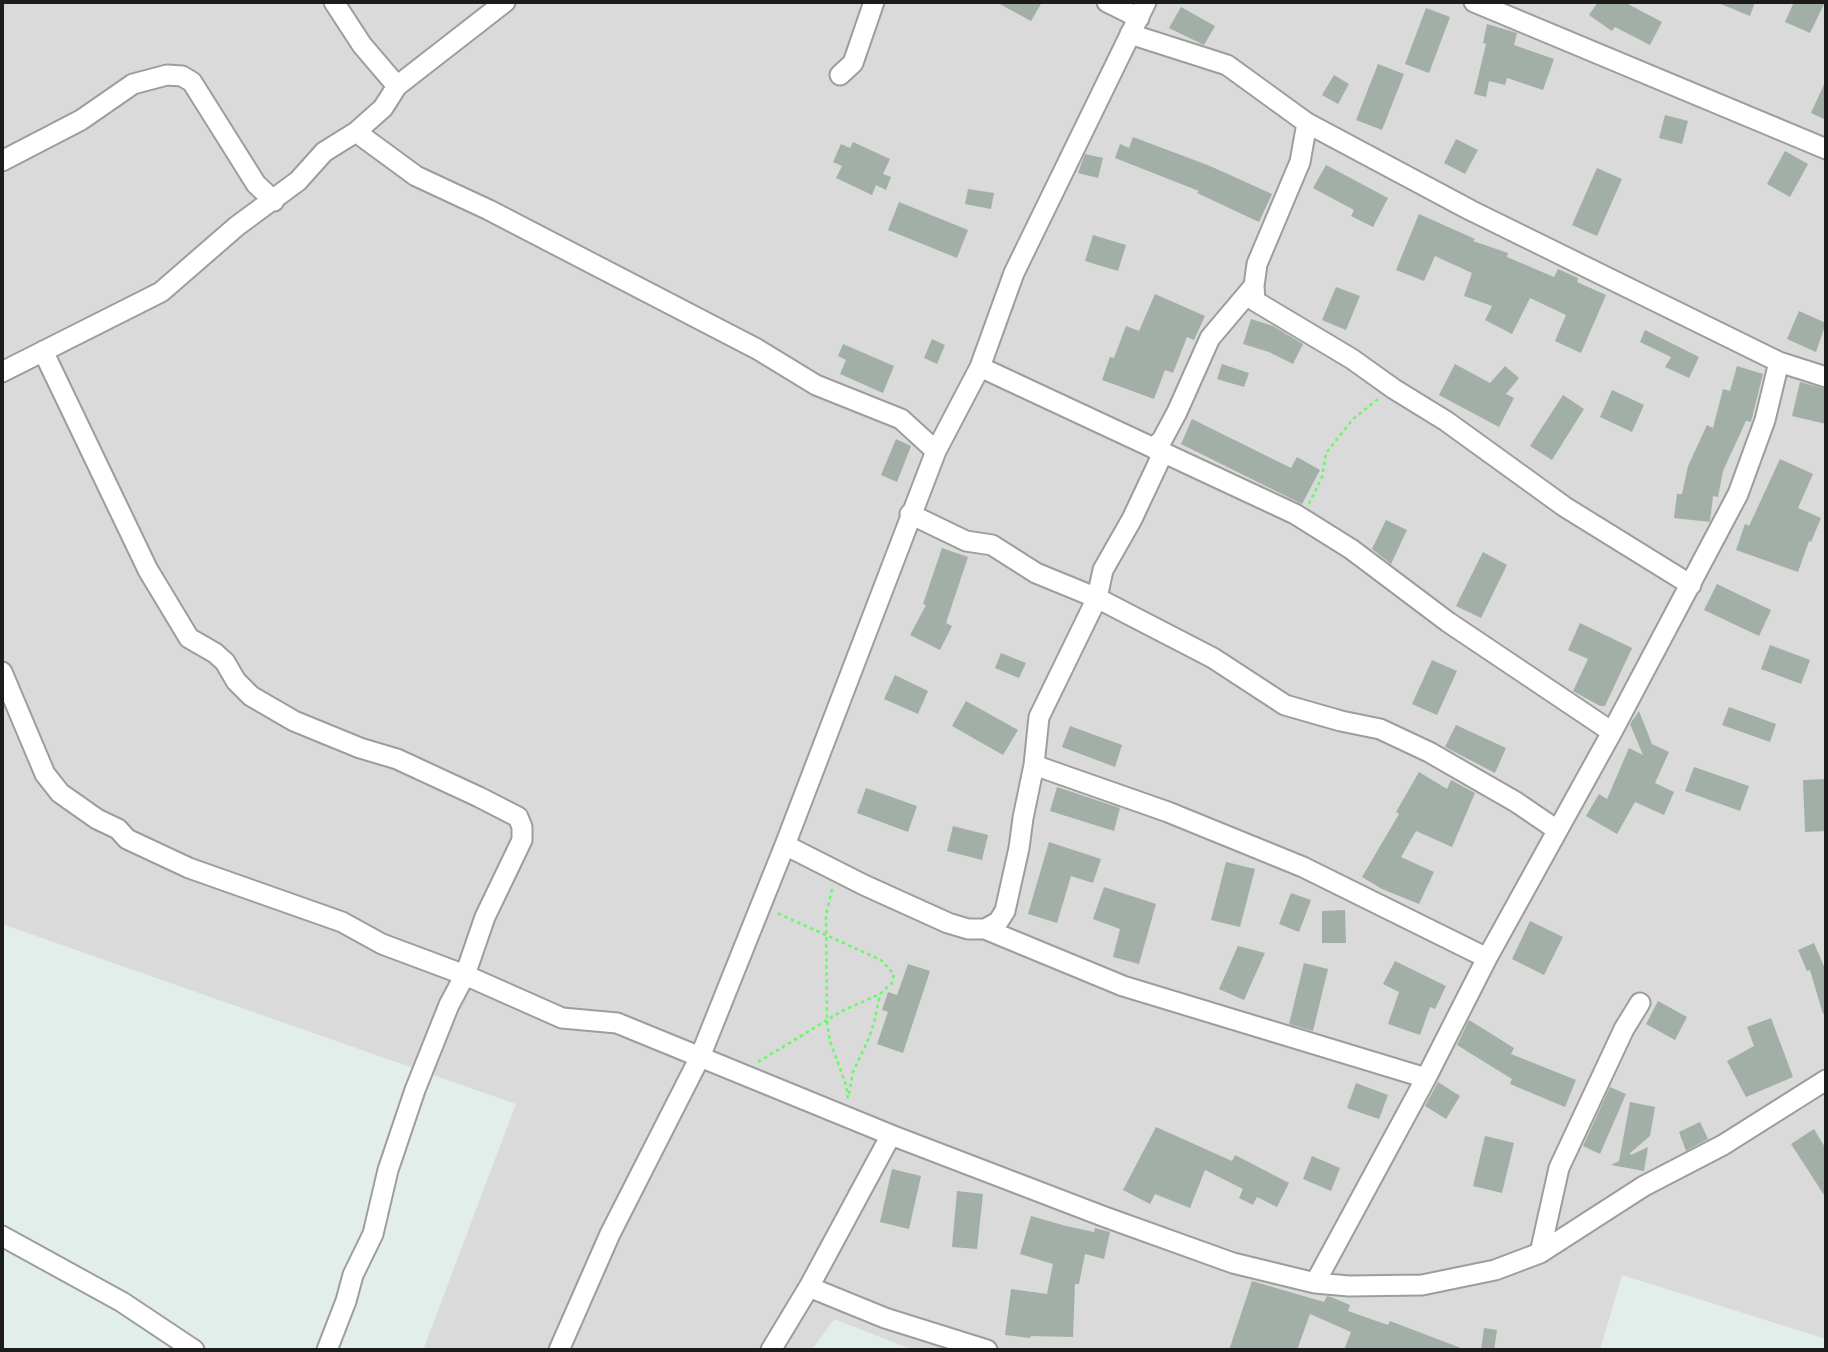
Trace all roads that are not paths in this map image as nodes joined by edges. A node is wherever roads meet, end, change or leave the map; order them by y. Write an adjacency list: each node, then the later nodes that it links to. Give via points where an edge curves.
1 (334, 2): 8 (street)
2 (505, 2): 8 (street)
3 (874, 2): 7 (street, via 853,64)
4 (1107, 2): 6 (street)
5 (1474, 2): 11 (street)
6 (1138, 18): 9 (street, via 1227,65); 17 (street, via 1014,273)
7 (840, 75)
8 (397, 86): 10 (street, via 383,108)
9 (1307, 123): 14 (street, via 1300,162 1257,264); 16 (street, via 1470,210)
10 (356, 132): 13 (street, via 324,152); 21 (street, via 416,176 757,349 816,385 901,419)
11 (1826, 149)
12 (2, 160): 13 (street, via 81,120 133,84 182,76 192,82 256,184)
13 (274, 201): 15 (street, via 237,226 161,292)
14 (1254, 286): 20 (street, via 1210,338); 23 (street, via 1255,301 1352,359 1565,507)
15 (43, 351): 18 (street); 32 (street, via 148,570 189,638 225,662 251,696 294,721 397,759 518,817 522,840 485,918)
16 (1779, 362): 19 (street); 23 (street, via 1743,481)
17 (980, 367): 20 (street); 21 (street)
18 (2, 372)
19 (1826, 377)
20 (1158, 450): 24 (street, via 1132,519 1102,570); 26 (street, via 1295,514)
21 (936, 451): 22 (street)
22 (910, 514): 24 (street, via 966,541 992,545 1036,573); 29 (street)
23 (1691, 585): 26 (street)
24 (1097, 598): 27 (street, via 1040,717); 28 (street, via 1213,659 1286,705 1380,729 1429,752)
25 (2, 671): 32 (street, via 45,774 60,793 127,839 189,868 342,922 382,944)
26 (1612, 732): 28 (street)
27 (1034, 765): 30 (street, via 1005,911); 31 (street, via 1168,812 1303,867)
28 (1558, 830): 31 (street)
29 (785, 845): 30 (street, via 948,923); 34 (street)
30 (985, 929): 35 (street, via 1123,986)
31 (1487, 958): 35 (street)
32 (465, 975): 34 (street, via 562,1018 617,1023); 43 (street, via 415,1090 388,1170 373,1234)
33 (1640, 1003): 39 (street, via 1559,1168)
34 (700, 1056): 37 (street, via 846,1107); 44 (street, via 610,1234)
35 (1426, 1078): 40 (street)
36 (1826, 1080): 39 (street, via 1723,1145 1644,1186)
37 (891, 1135): 40 (street, via 1233,1263); 41 (street)
38 (2, 1236): 42 (street, via 122,1302)
39 (1540, 1253): 40 (street, via 1485,1273 1423,1285)
40 (1315, 1283)
41 (809, 1287): 45 (street); 46 (street, via 885,1318)
42 (194, 1350)
43 (327, 1350)
44 (559, 1350)
45 (771, 1350)
46 (987, 1350)

